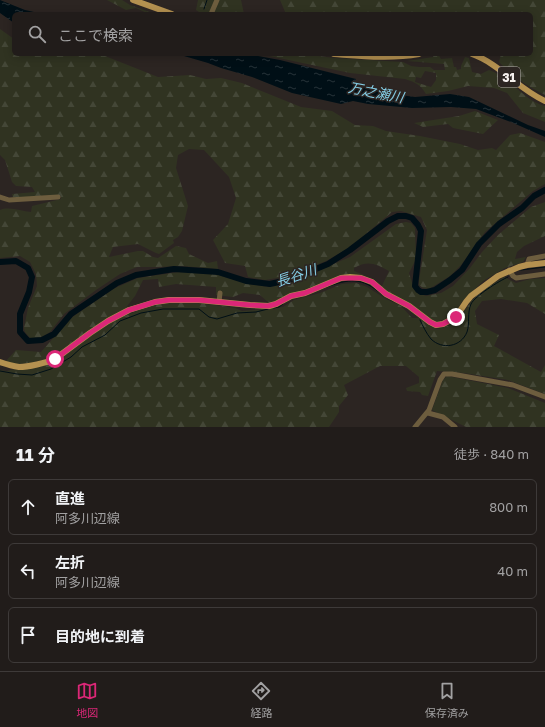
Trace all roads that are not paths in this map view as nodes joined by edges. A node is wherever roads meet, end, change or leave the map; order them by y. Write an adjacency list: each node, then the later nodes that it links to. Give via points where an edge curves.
1 (133, 0): 3 (main road)
2 (216, 0): 4 (street)
3 (166, 12)
4 (212, 12)
5 (386, 56): 6 (main road)
6 (404, 56)
7 (476, 56): 8 (main road, 31, via 492,64 528,92)
8 (545, 101)
9 (58, 196): 10 (street, via 9,200)
10 (0, 197)
11 (545, 256): 13 (street, via 529,259)
12 (545, 263): 13 (main road)
13 (527, 265): 14 (main road)
14 (511, 270): 15 (street, via 516,278); 17 (main road, via 498,276 471,296 456,317 436,325 386,294 372,282 361,278 341,278 268,306)
15 (545, 274)
16 (220, 294): 17 (street)
17 (219, 302): 18 (main road, via 155,302 129,310 108,321 49,362 22,367)
18 (0, 362)
19 (545, 397): 20 (street, via 508,383 444,374)
20 (428, 413): 21 (street); 22 (street, via 443,417)
21 (415, 427)
22 (455, 427)

